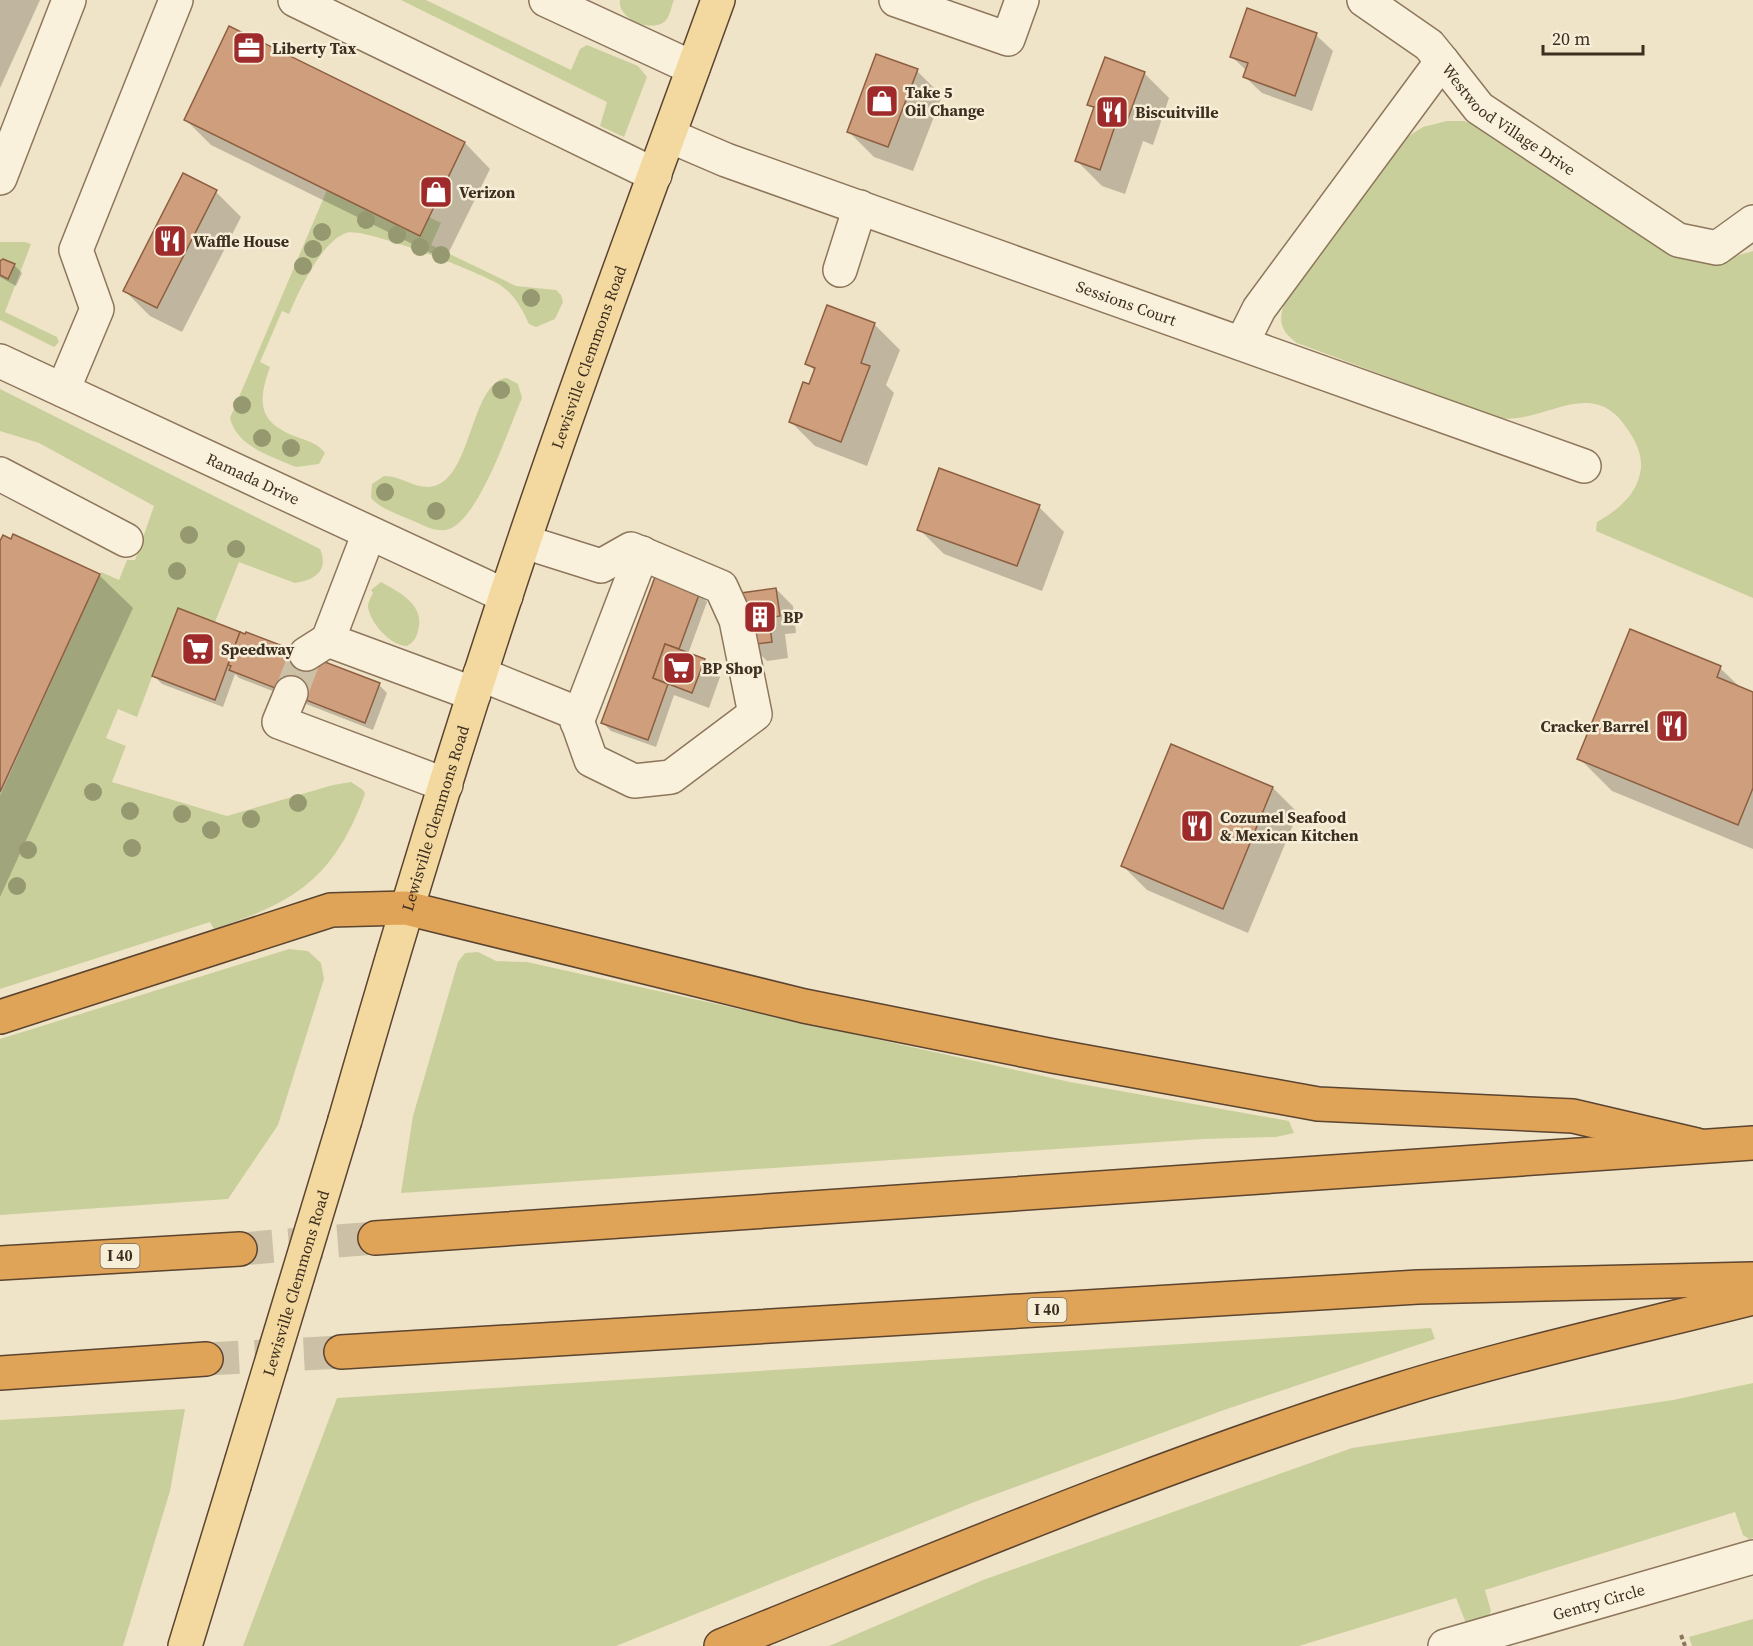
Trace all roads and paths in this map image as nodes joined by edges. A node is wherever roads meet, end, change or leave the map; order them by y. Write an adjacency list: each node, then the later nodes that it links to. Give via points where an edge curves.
1 (69, 0): 13 (street)
2 (176, 0): 19 (street, via 76,250 97,309)
3 (295, 0): 12 (street)
4 (546, 0): 10 (street)
5 (718, 0): 10 (main road, Lewisville Clemmons Road)
6 (896, 0): 7 (street, via 1008,39)
7 (1022, 0)
8 (1364, 0): 9 (street, via 1429,45)
9 (1442, 61): 15 (street, Westwood Village Drive, via 1479,108 1678,240 1717,248); 17 (street, Westwood Village Drive, via 1259,309)
10 (693, 68): 11 (main road, Lewisville Clemmons Road)
11 (670, 136): 12 (main road, Lewisville Clemmons Road); 14 (street, Sessions Court)
12 (655, 175): 24 (main road, Lewisville Clemmons Road)
13 (0, 178)
14 (860, 207): 16 (street); 17 (street, Sessions Court)
15 (1753, 222)
16 (840, 270)
17 (1242, 343): 20 (street, Sessions Court)
18 (0, 361): 19 (street, Ramada Drive)
19 (63, 390): 22 (street, Ramada Drive)
20 (1584, 466)
21 (0, 474): 23 (street)
22 (369, 534): 26 (street, Ramada Drive); 27 (street, via 317,647)
23 (126, 540)
24 (525, 542): 25 (street, via 601,566 631,549); 26 (main road, Lewisville Clemmons Road)
25 (642, 553): 29 (street); 29 (street, via 721,587 736,620 755,714 671,777 634,781 591,760)
26 (506, 596): 27 (main road, Lewisville Clemmons Road)
27 (477, 684): 29 (street, via 573,712); 30 (main road, Lewisville Clemmons Road)
28 (291, 693): 30 (street, via 279,722)
29 (577, 722)
30 (446, 785): 31 (main road, Lewisville Clemmons Road)
31 (406, 908): 32 (highway, via 331,910); 34 (highway, via 804,1006 1053,1056 1318,1104 1573,1116); 45 (main road, Lewisville Clemmons Road, bridge)
32 (0, 1017)
33 (1753, 1143): 34 (highway)
34 (1697, 1145): 35 (highway)
35 (375, 1238)
36 (240, 1249): 37 (highway, I 40)
37 (0, 1263)
38 (1753, 1279): 40 (highway, I 40, via 1418,1287)
39 (1753, 1298): 46 (highway, via 1397,1390 1138,1479)
40 (341, 1352)
41 (206, 1359): 42 (highway)
42 (0, 1373)
43 (1753, 1557): 47 (street, Gentry Circle)
44 (1682, 1635): 48 (path)
45 (184, 1646)
46 (721, 1646)
47 (1445, 1646)
48 (1685, 1646)

